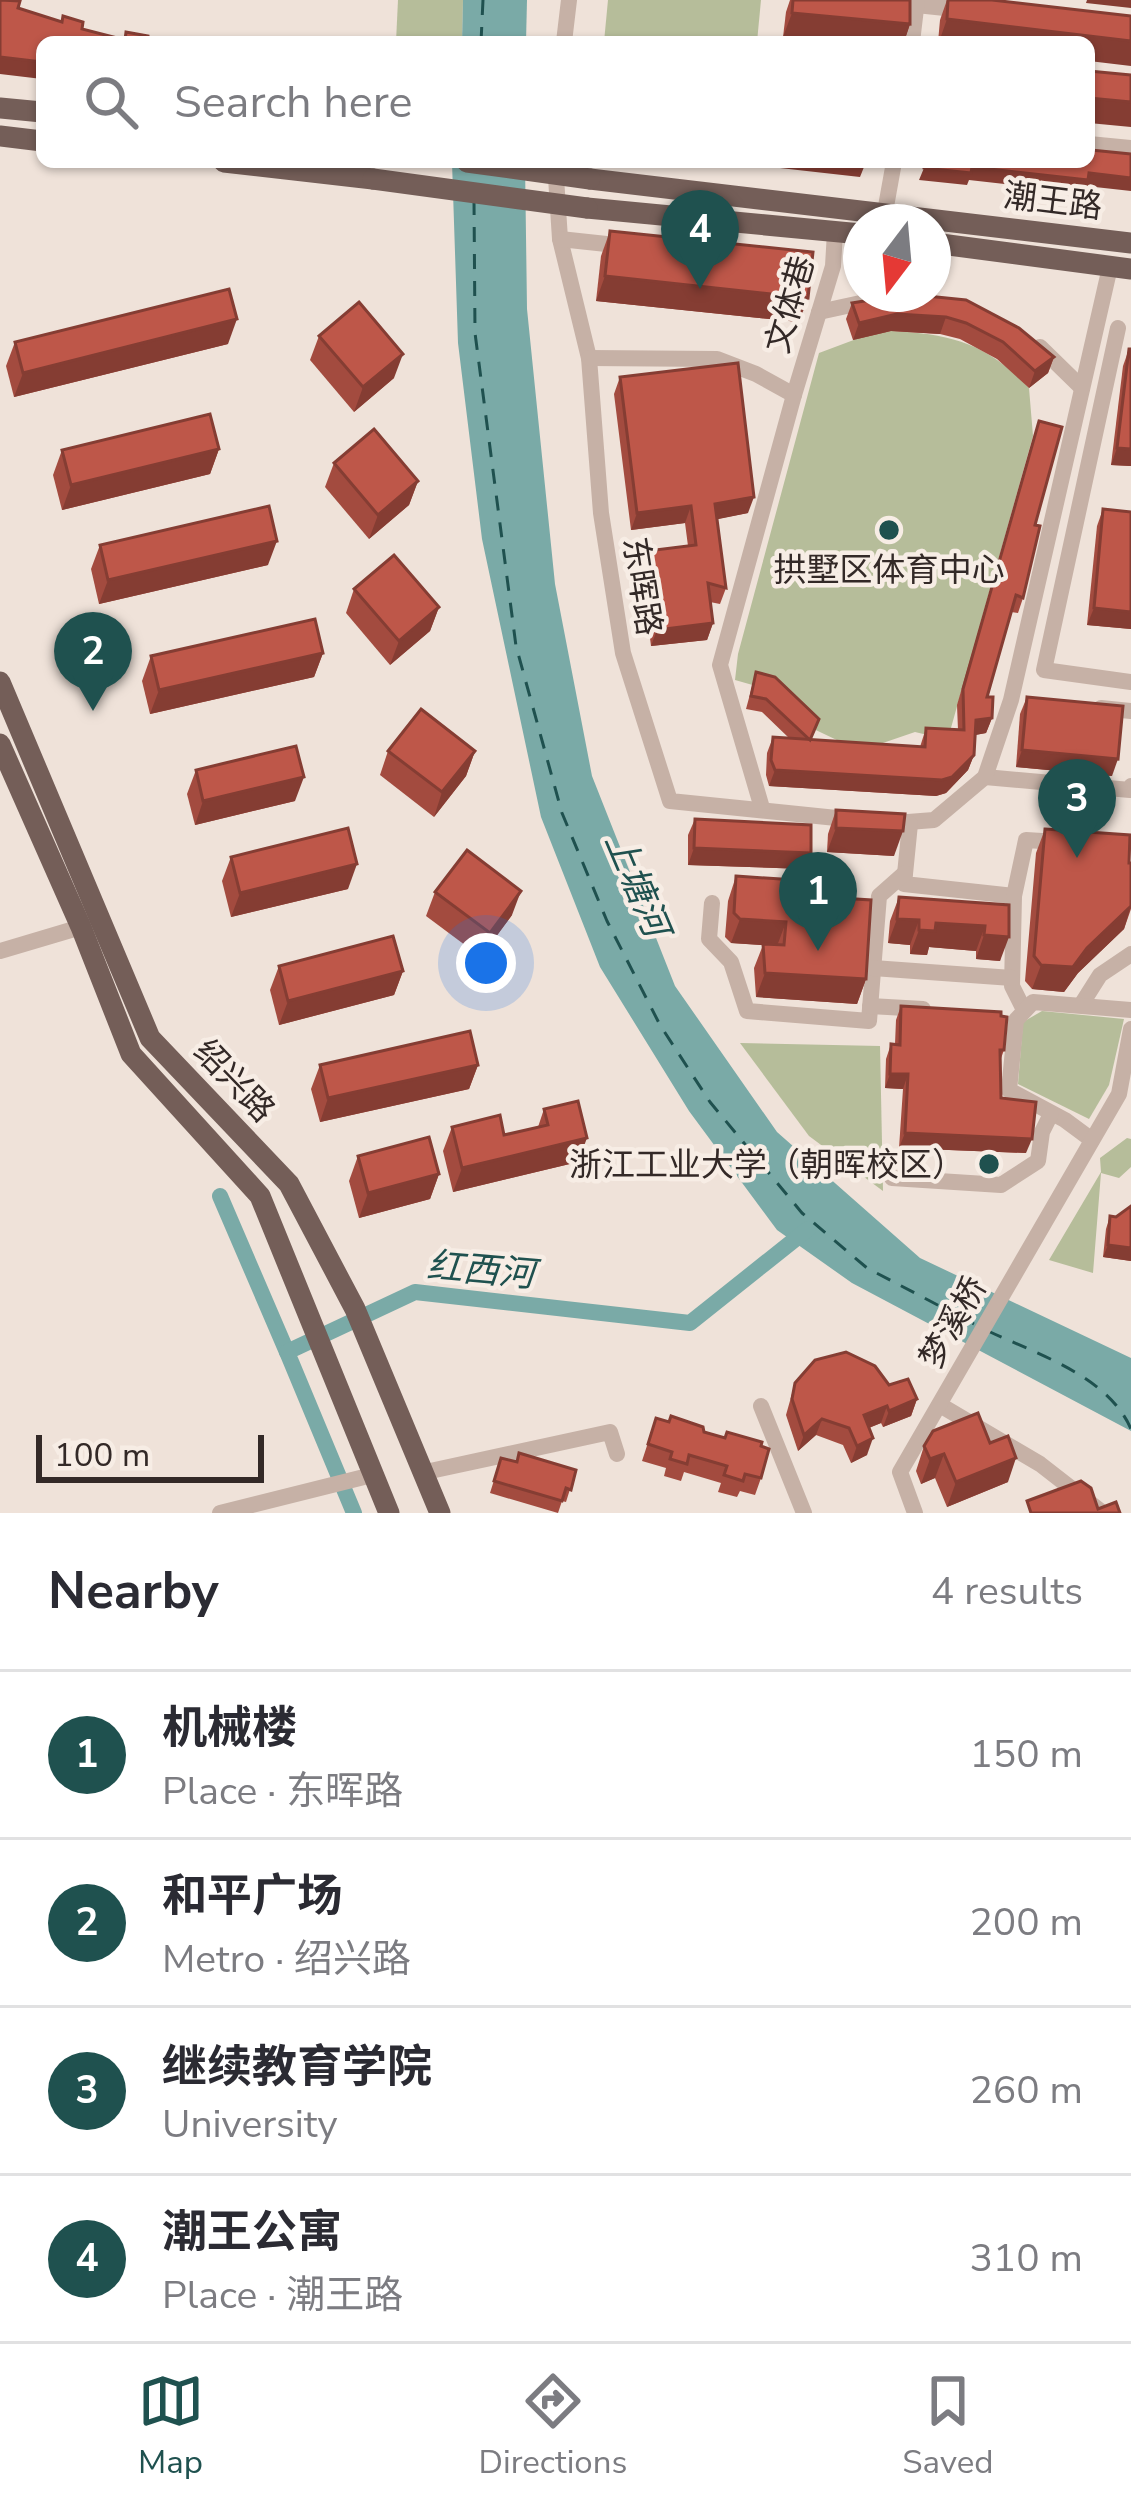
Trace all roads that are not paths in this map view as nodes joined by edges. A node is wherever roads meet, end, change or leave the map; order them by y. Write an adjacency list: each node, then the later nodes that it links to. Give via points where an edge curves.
1 (568, 0): 5 (street)
2 (869, 0): 3 (street)
3 (916, 3): 4 (street); 6 (street)
4 (988, 12)
5 (565, 36)
6 (913, 36)
7 (0, 108): 8 (main road)
8 (36, 111)
9 (0, 136): 10 (main road)
10 (36, 140)
11 (1095, 145): 12 (street)
12 (1131, 148)
13 (277, 168): 20 (main road, bridge)
14 (510, 168): 18 (main road, 潮王路, bridge)
15 (555, 168): 22 (street, 东晖路)
16 (893, 168): 17 (street)
17 (886, 204)
18 (843, 207)
19 (951, 220): 23 (main road, 潮王路)
20 (835, 232): 21 (main road); 27 (street, 文体巷)
21 (843, 233)
22 (560, 239): 25 (street); 34 (street, 东晖路)
23 (1131, 243)
24 (951, 245): 28 (main road, 潮王路)
25 (651, 248)
26 (811, 264): 27 (street)
27 (833, 266): 30 (street, 文体巷)
28 (1121, 268): 31 (street)
29 (843, 307): 30 (street)
30 (819, 312): 36 (street, 文体巷)
31 (1097, 326): 32 (street); 35 (street)
32 (1125, 329): 38 (street, via 1044,670)
33 (1028, 338): 35 (street)
34 (589, 358): 36 (street, 文体巷, via 717,358); 46 (street, 东晖路, via 623,653 670,801)
35 (1082, 388): 39 (street)
36 (794, 394): 46 (street, via 721,665)
37 (0, 682): 72 (main road, 绍兴路, via 150,1038 289,1184 358,1318)
38 (1131, 682)
39 (1011, 700): 40 (street); 44 (street)
40 (1030, 702)
41 (1091, 707): 42 (street)
42 (1131, 711)
43 (0, 744): 54 (main road, 绍兴路)
44 (985, 777): 45 (street); 47 (street, via 934,820)
45 (1131, 786)
46 (762, 808): 47 (street, 东晖路)
47 (910, 824): 49 (street)
48 (1068, 842): 51 (street, via 1027,840)
49 (905, 873): 50 (street); 51 (street, via 904,884)
50 (879, 896): 52 (street); 57 (street)
51 (1014, 896): 58 (street)
52 (854, 900)
53 (712, 902): 59 (street, via 709,939 731,962 747,1011 869,1021)
54 (81, 927): 55 (street); 73 (main road, 绍兴路, via 131,1054 260,1196)
55 (0, 951)
56 (1131, 954): 60 (street, via 1100,975)
57 (873, 968): 58 (street); 59 (street)
58 (1012, 978): 63 (street)
59 (870, 1006): 61 (street)
60 (1082, 1006): 62 (street); 63 (street, via 1033,1001)
61 (934, 1010)
62 (1131, 1010)
63 (1022, 1012): 64 (street); 66 (street, via 1009,1090)
64 (999, 1014)
65 (1131, 1029): 67 (street, 梦溪桥, via 1119,1094)
66 (1052, 1114): 67 (street); 68 (street, via 1038,1161 1001,1185)
67 (1092, 1140): 69 (street, 梦溪桥)
68 (892, 1178)
69 (940, 1405): 78 (street, 梦溪桥, via 900,1472); 79 (street, via 1040,1464)
70 (761, 1406): 77 (street)
71 (617, 1454): 72 (street, via 610,1432)
72 (421, 1473): 76 (main road, 绍兴路)
73 (362, 1477): 74 (street); 75 (main road, 绍兴路)
74 (220, 1513)
75 (389, 1513)
76 (440, 1513)
77 (804, 1513)
78 (915, 1513)
79 (1103, 1513)

